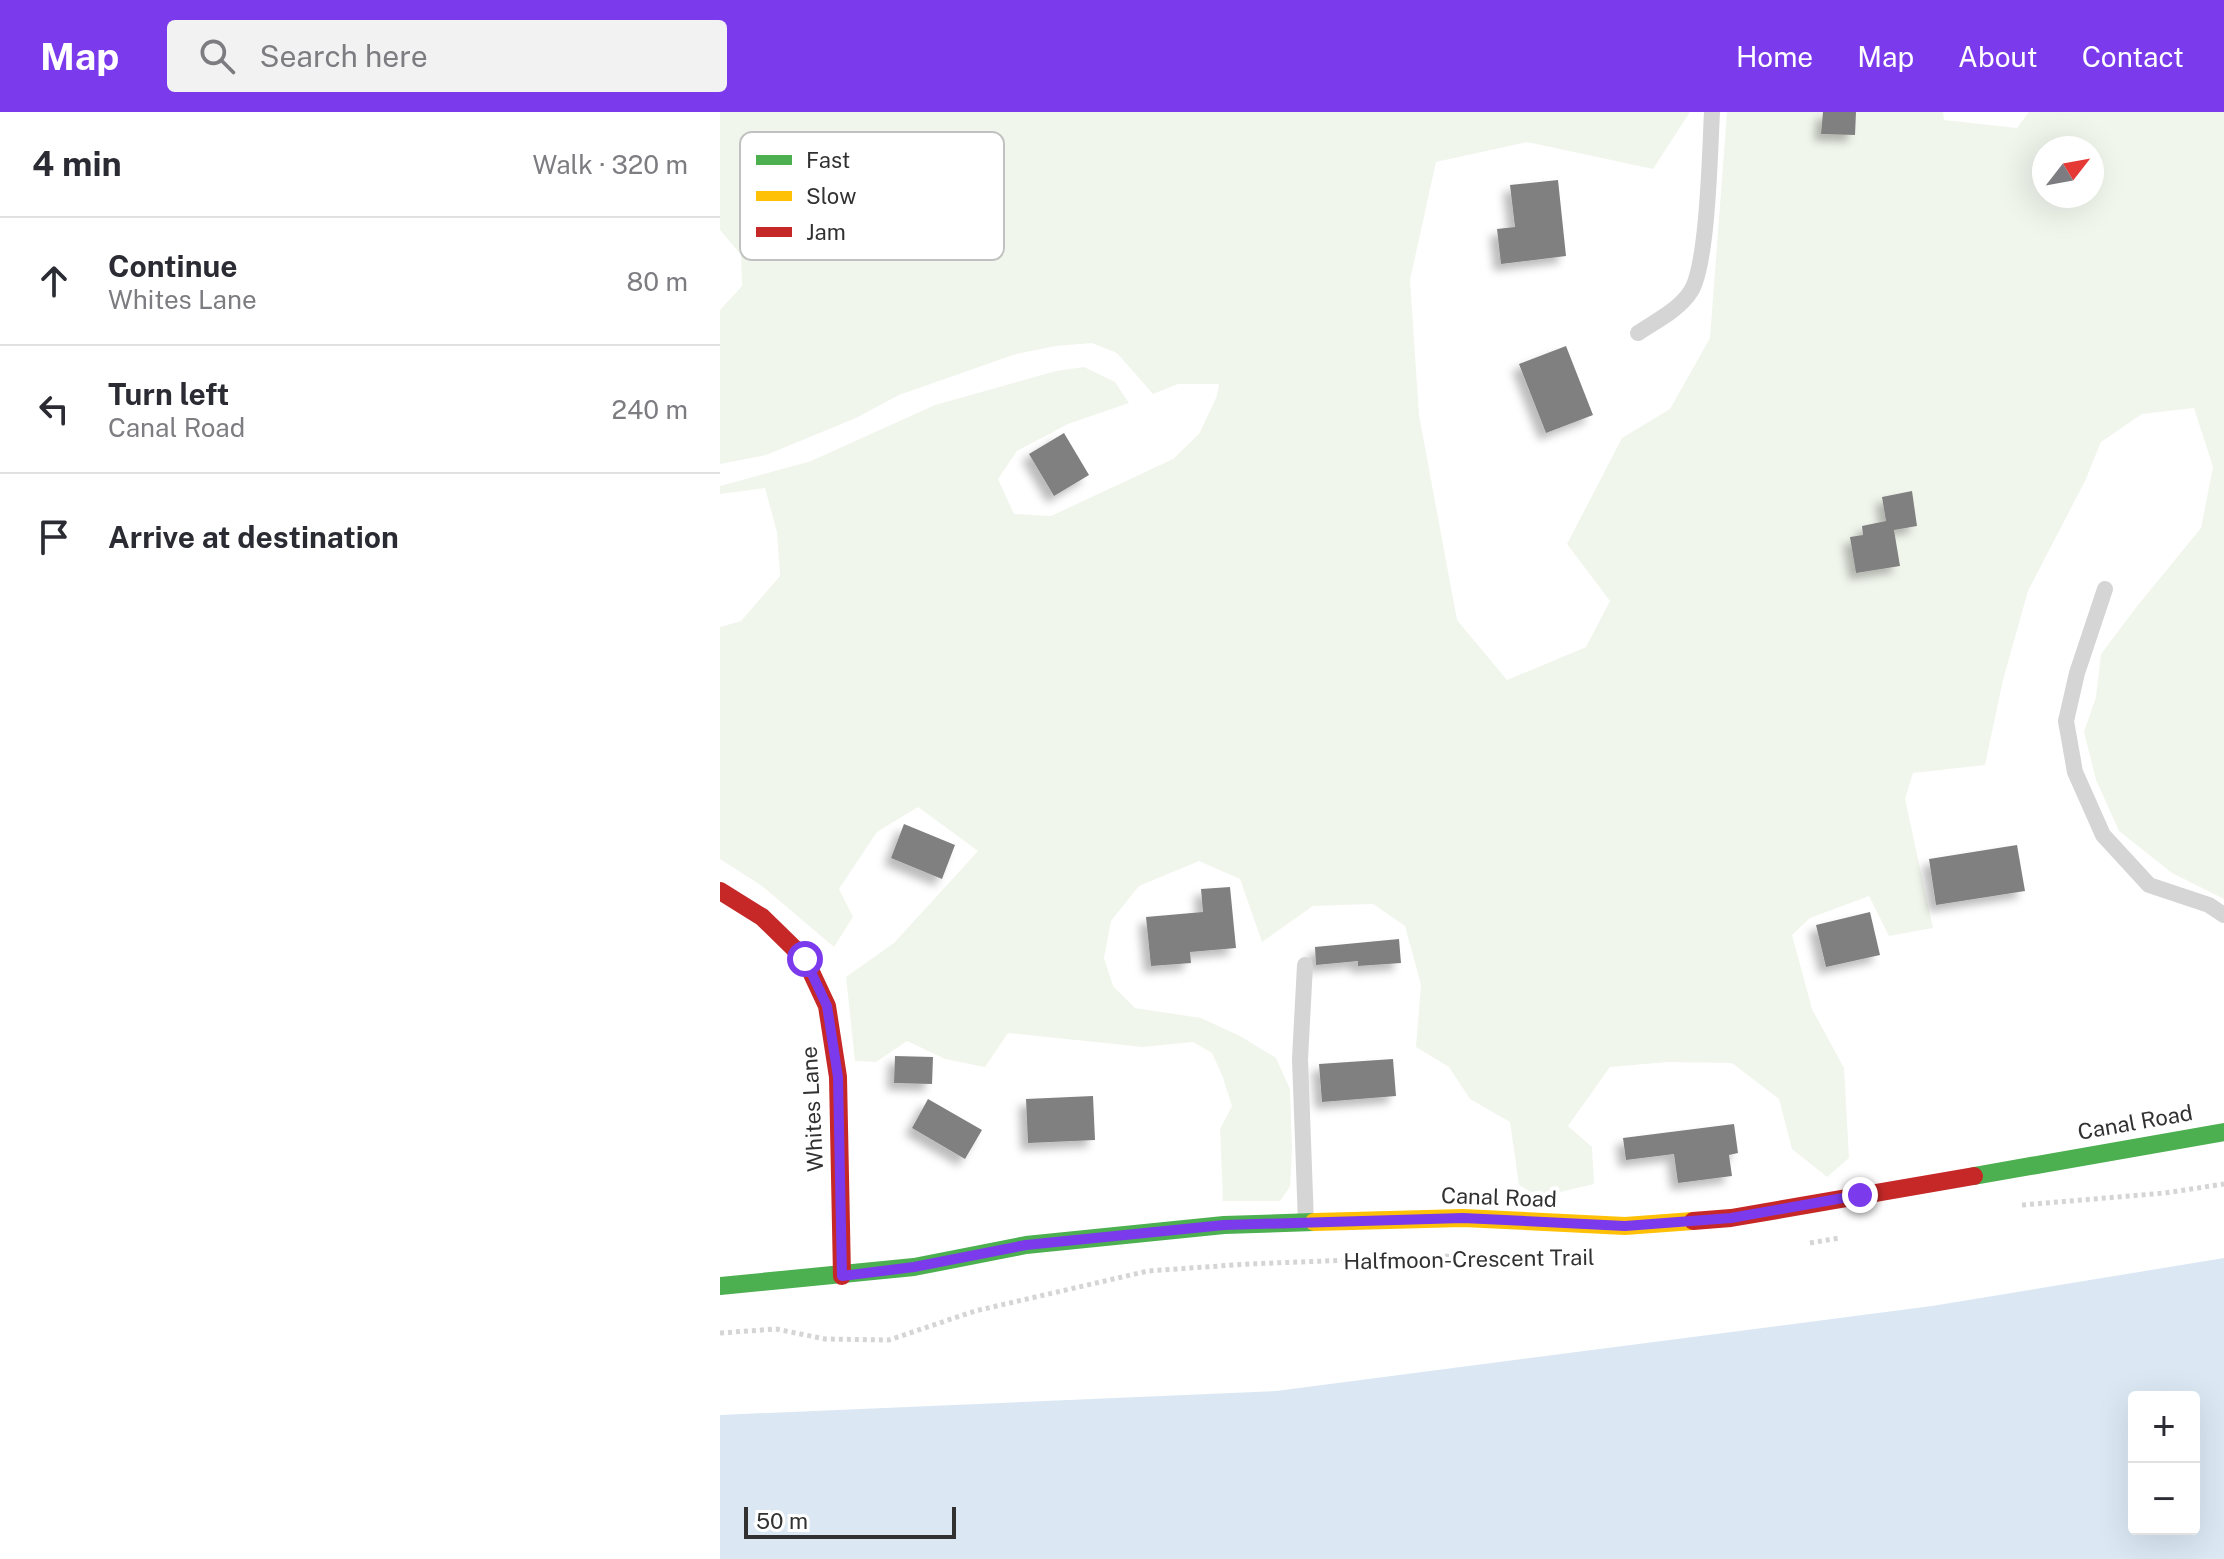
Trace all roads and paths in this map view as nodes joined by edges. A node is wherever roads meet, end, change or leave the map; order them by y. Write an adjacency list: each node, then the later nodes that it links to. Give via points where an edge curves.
1 (1712, 112): 2 (lane, via 1701,254 1693,288 1679,305)
2 (1638, 333)
3 (2105, 589): 5 (lane, via 2066,721 2075,772 2103,835 2149,885)
4 (720, 891): 14 (street, Whites Lane, via 762,917 805,959 827,1006 838,1077)
5 (2224, 915)
6 (1305, 965): 10 (lane, via 1300,1059)
7 (2224, 1132): 10 (street, Canal Road, via 1731,1218 1625,1226 1463,1218)
8 (2224, 1184): 9 (path)
9 (2011, 1206)
10 (1306, 1223): 14 (street, Canal Road, via 1224,1225 1026,1245)
11 (1847, 1236): 12 (path)
12 (1802, 1243)
13 (1460, 1256): 16 (path, Halfmoon-Crescent Trail, via 1148,1271 975,1311 889,1340 825,1339 776,1329)
14 (842, 1276): 15 (street, Canal Road)
15 (720, 1286)
16 (720, 1333)

